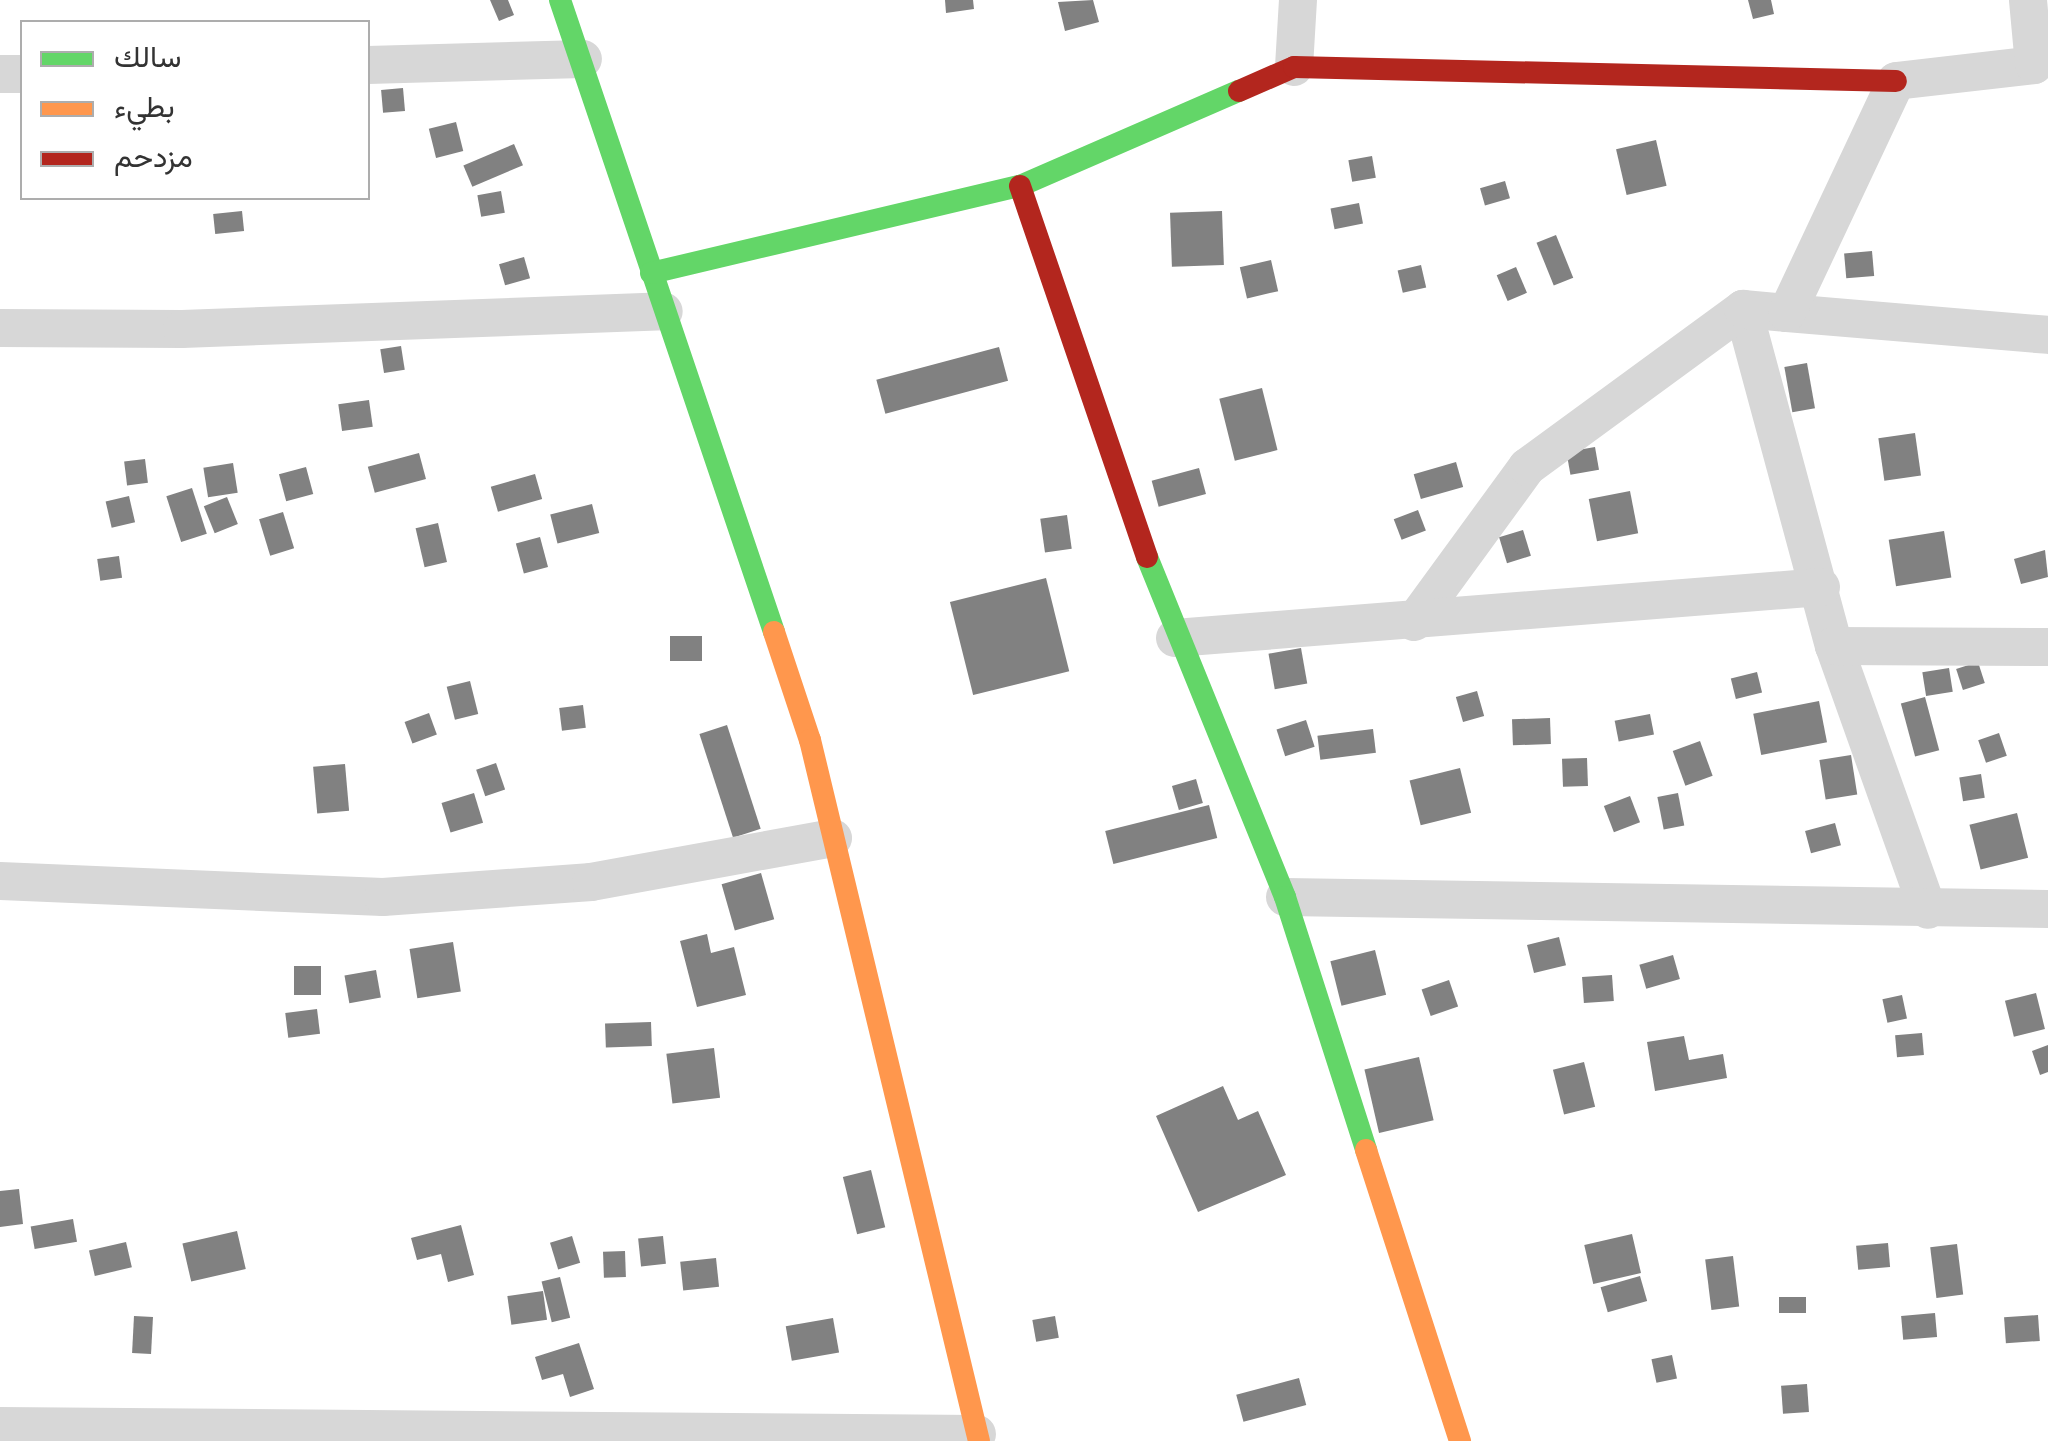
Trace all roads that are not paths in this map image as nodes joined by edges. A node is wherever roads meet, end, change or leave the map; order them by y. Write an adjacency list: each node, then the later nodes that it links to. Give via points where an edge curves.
1 (560, 0): 4 (street)
2 (1298, 0): 6 (street)
3 (2028, 0): 7 (street, via 2034,65)
4 (583, 59): 5 (street); 9 (street)
5 (370, 65)
6 (1294, 66): 7 (street); 8 (street)
7 (1896, 80): 12 (street)
8 (1020, 186): 9 (street); 17 (street)
9 (651, 272): 11 (street)
10 (1742, 309): 12 (street); 15 (street); 16 (street, via 1527,467)
11 (664, 311): 13 (street, via 182,330); 20 (street, via 810,740)
12 (1788, 313): 14 (street)
13 (0, 328)
14 (2048, 335)
15 (1821, 587): 16 (street); 18 (street)
16 (1414, 622): 17 (street)
17 (1175, 638): 22 (street)
18 (1834, 646): 19 (street); 24 (street)
19 (2048, 647)
20 (833, 838): 21 (street, via 590,882 384,897); 26 (street)
21 (0, 882)
22 (1285, 897): 24 (street); 27 (street)
23 (2048, 909): 24 (street)
24 (1928, 910)
25 (0, 1426): 26 (street)
26 (978, 1438)
27 (1460, 1441)

